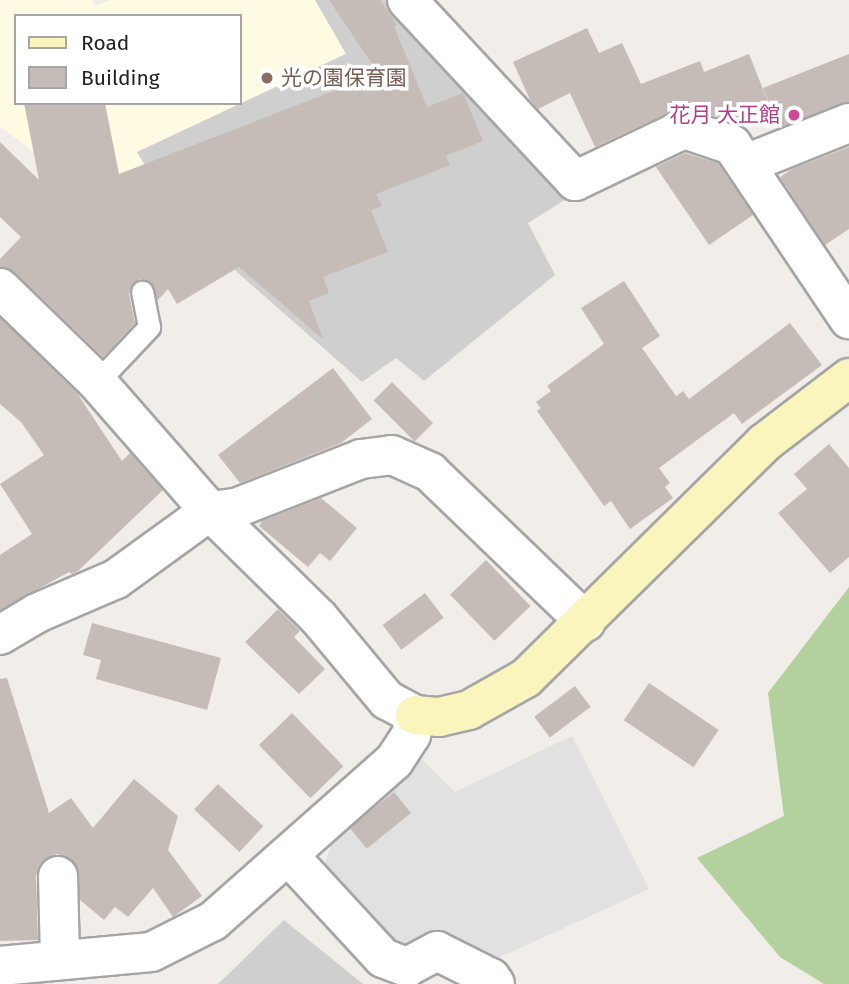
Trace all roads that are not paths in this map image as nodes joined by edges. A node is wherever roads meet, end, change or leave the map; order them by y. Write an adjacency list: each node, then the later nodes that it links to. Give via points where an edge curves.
1 (407, 0): 3 (street, via 575,181 684,129 732,145)
2 (849, 123): 3 (street)
3 (746, 164): 6 (street)
4 (0, 288): 8 (street)
5 (142, 292): 8 (lane, via 149,327)
6 (849, 319)
7 (849, 378): 10 (street, via 764,443)
8 (97, 382): 9 (street)
9 (211, 512): 10 (street, via 236,508 361,459 392,454 430,472); 11 (street, via 116,579 37,613); 12 (street, via 318,617 387,700)
10 (586, 622): 12 (street, via 526,678 469,710 439,717)
11 (0, 635)
12 (415, 715): 13 (street, via 411,735 394,761)
13 (288, 855): 15 (street, via 213,921 151,952); 17 (street, via 383,958 407,967 437,951)
14 (58, 876): 15 (street)
15 (60, 960): 16 (street)
16 (0, 966)
17 (495, 984)

